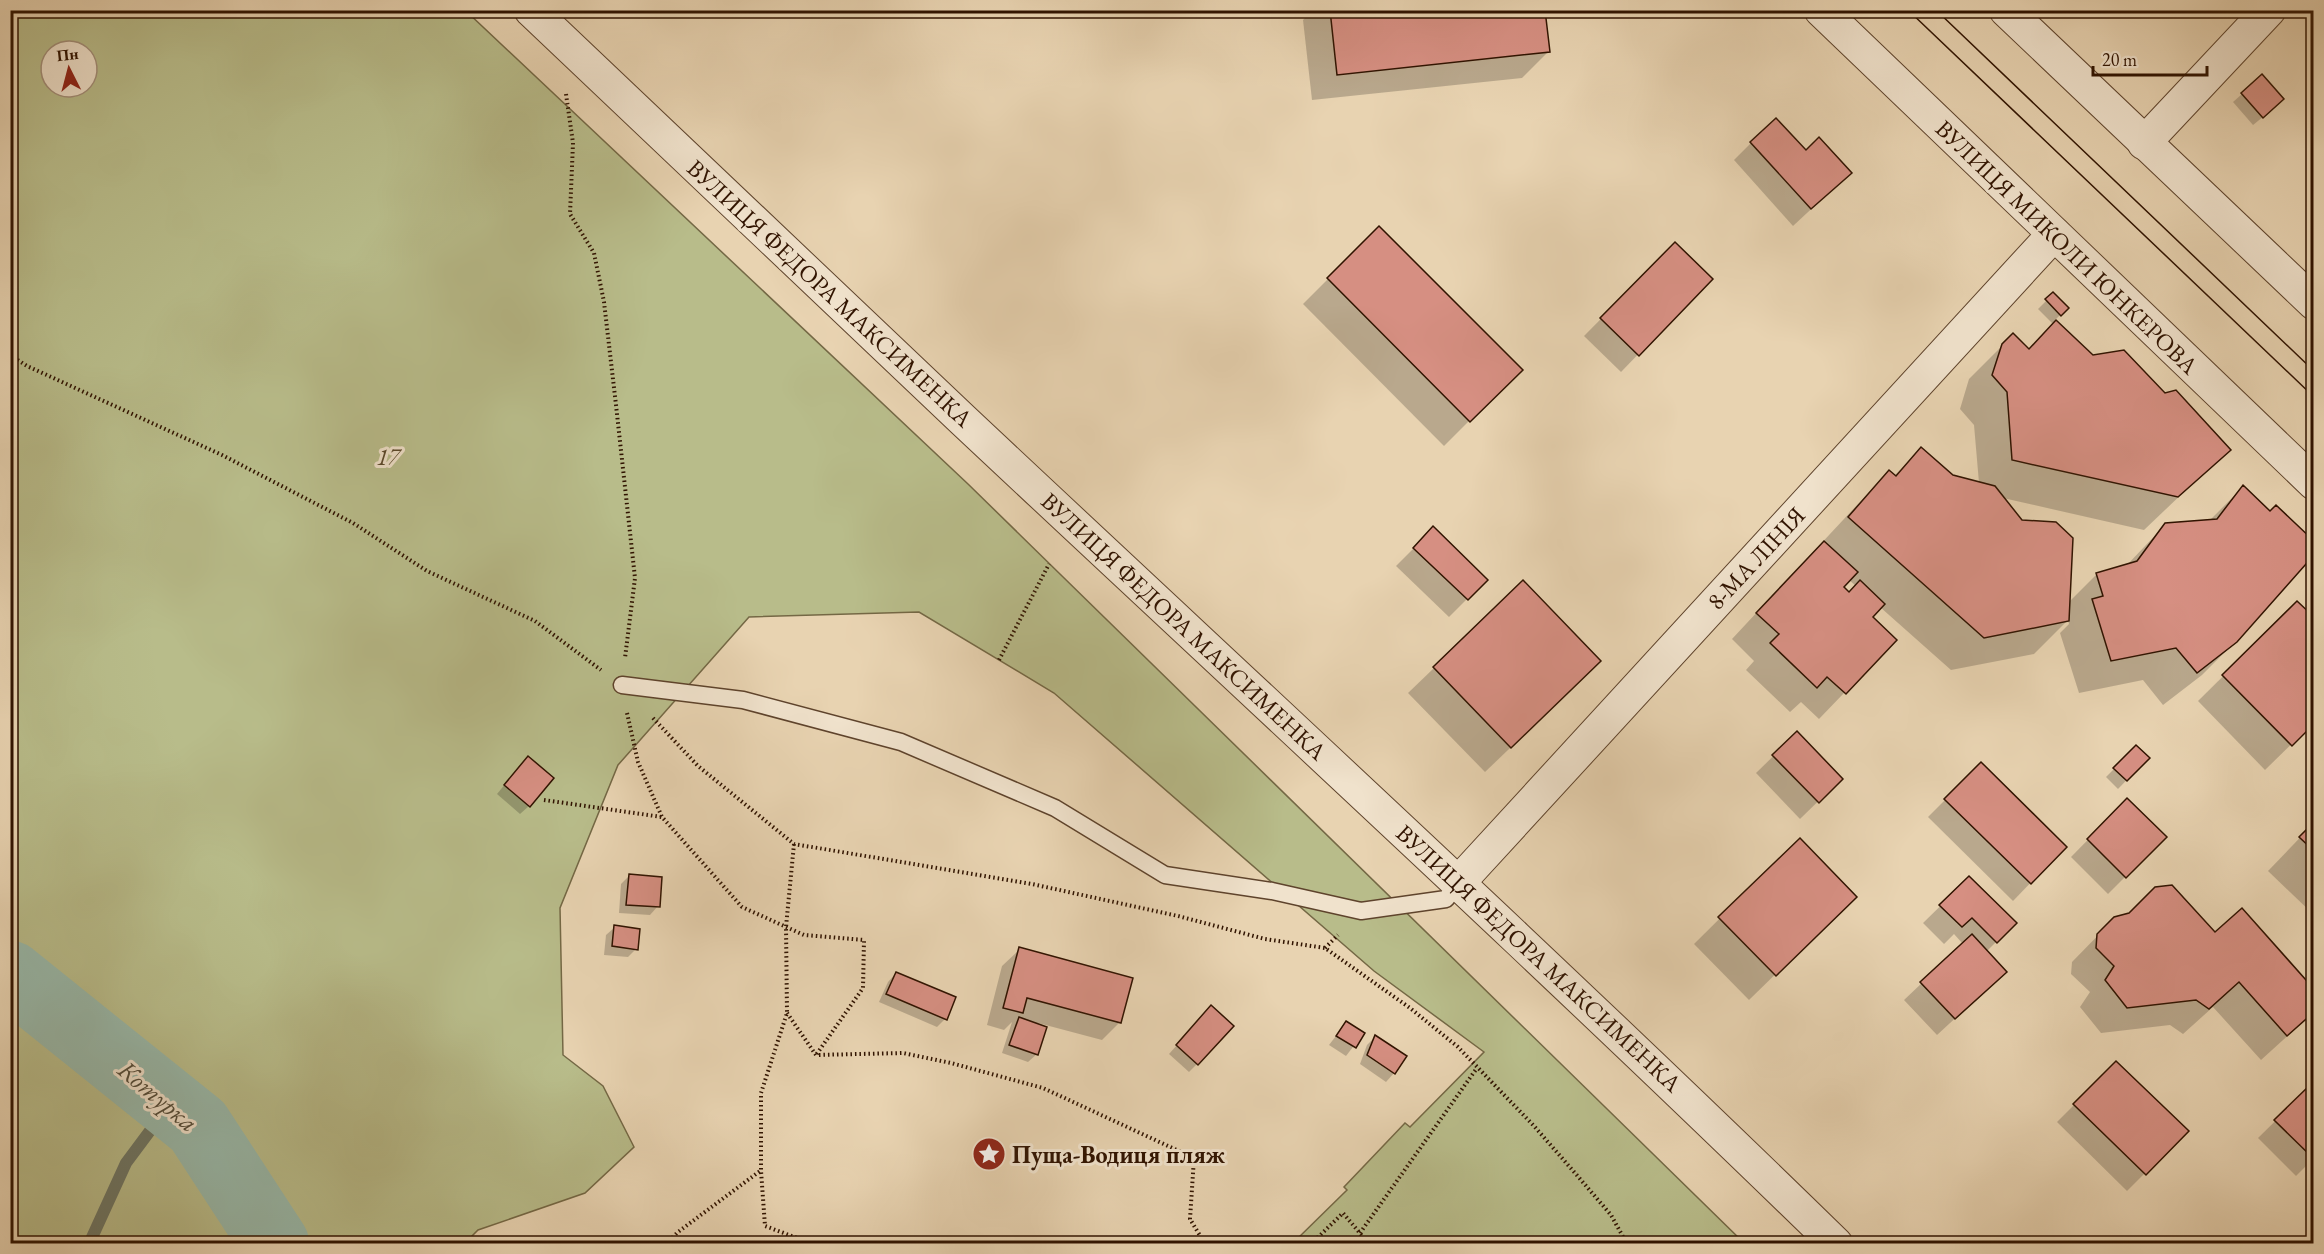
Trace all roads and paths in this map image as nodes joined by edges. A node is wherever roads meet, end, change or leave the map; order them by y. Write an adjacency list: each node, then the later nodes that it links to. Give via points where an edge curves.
1 (531, 10): 17 (street, ВУЛИЦЯ ФЕДОРА МАКСИМЕНКА)
2 (1821, 10): 7 (street, ВУЛИЦЯ МИКОЛИ ЮНКЕРОВА)
3 (2006, 10): 6 (street)
4 (2269, 10): 6 (street)
5 (565, 89): 13 (path, via 573,144 570,214 594,253 604,302 635,578)
6 (2144, 143): 8 (street)
7 (2054, 234): 10 (street, ВУЛИЦЯ МИКОЛИ ЮНКЕРОВА); 17 (street, 8-МА ЛІНІЯ)
8 (2313, 303)
9 (10, 355): 13 (path, via 222,454 353,523 427,571 535,621)
10 (2313, 483)
11 (1049, 564): 12 (path)
12 (999, 660)
13 (622, 685): 15 (path, via 638,762); 16 (path, via 698,766); 17 (lane, via 743,700 901,742 1055,808 1165,875 1272,891 1361,911 1446,899)
14 (544, 800): 15 (path)
15 (662, 817): 18 (path, via 742,907)
16 (794, 844): 18 (path); 21 (path, via 1032,884 1265,939 1325,948 1410,1008)
17 (1459, 882): 30 (street, ВУЛИЦЯ ФЕДОРА МАКСИМЕНКА)
18 (786, 927): 19 (path); 20 (path, via 804,935 864,940 863,988)
19 (787, 1013): 20 (path); 22 (path, via 761,1094)
20 (816, 1055): 26 (path, via 903,1053 1043,1088 1194,1158 1190,1219)
21 (1477, 1068): 23 (path); 29 (path, via 1534,1126 1611,1215)
22 (761, 1171): 24 (path); 25 (path, via 765,1226)
23 (1360, 1233): 27 (path, via 1342,1213); 28 (path)
24 (666, 1244)
25 (813, 1244)
26 (1205, 1244)
27 (1311, 1244)
28 (1370, 1244)
29 (1627, 1244)
30 (1836, 1244)

